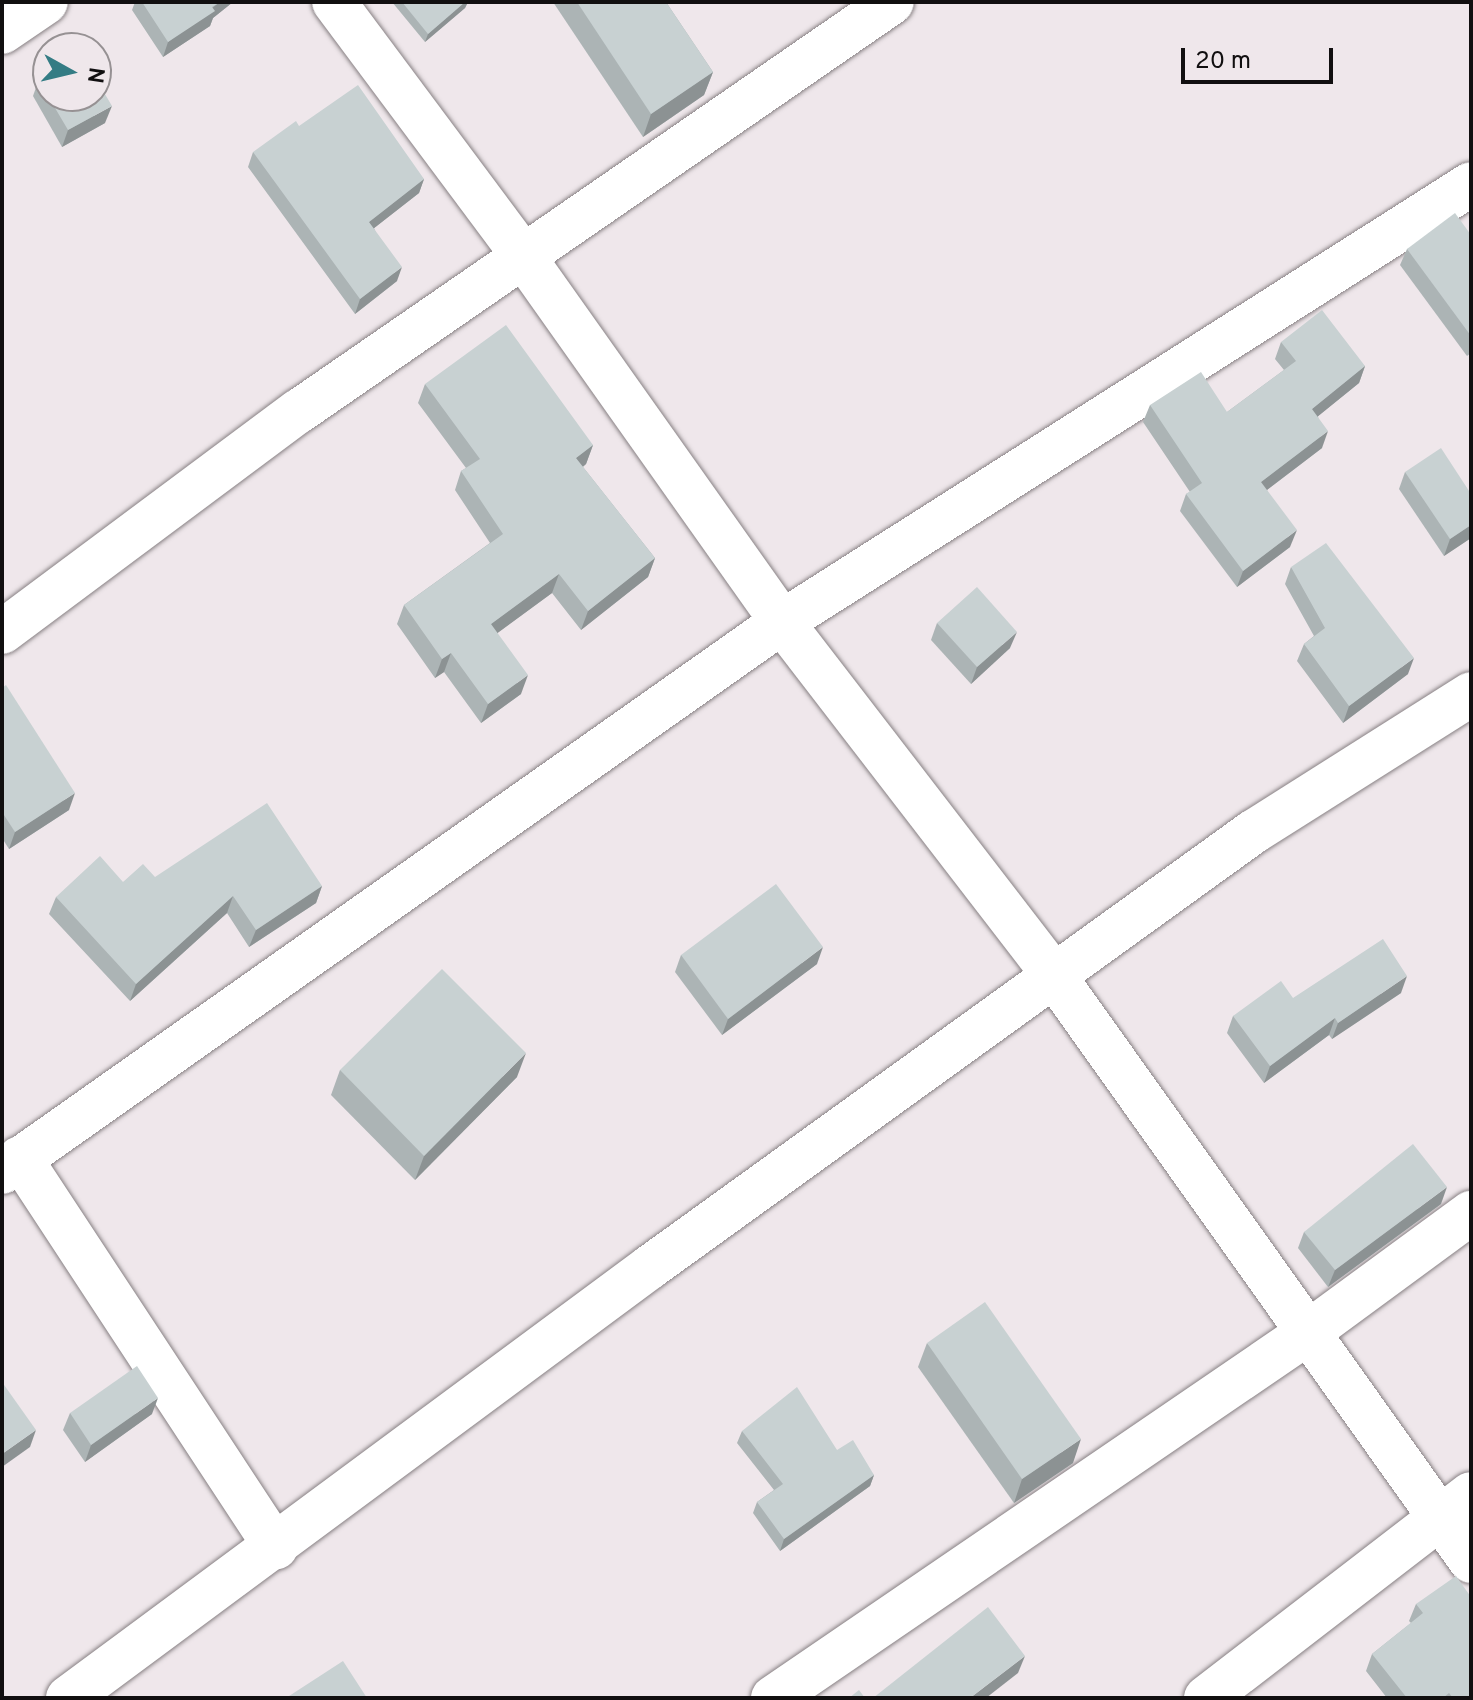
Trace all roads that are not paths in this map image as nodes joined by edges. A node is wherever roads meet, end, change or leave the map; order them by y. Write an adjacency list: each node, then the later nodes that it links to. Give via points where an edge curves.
1 (46, 2): 4 (street)
2 (334, 2): 6 (street)
3 (892, 2): 6 (street)
4 (2, 32)
5 (1471, 184): 7 (street)
6 (523, 256): 7 (street); 8 (street, via 299,411)
7 (782, 622): 10 (street); 11 (street)
8 (2, 632)
9 (1471, 694): 10 (street, via 1253,832)
10 (1055, 977): 13 (street); 15 (street, via 650,1267)
11 (11, 1165): 15 (street)
12 (1471, 1213): 13 (street)
13 (1306, 1334): 14 (street); 18 (street)
14 (1455, 1505): 16 (street); 19 (street)
15 (276, 1547): 17 (street)
16 (1471, 1561)
17 (68, 1698)
18 (773, 1698)
19 (1206, 1698)

